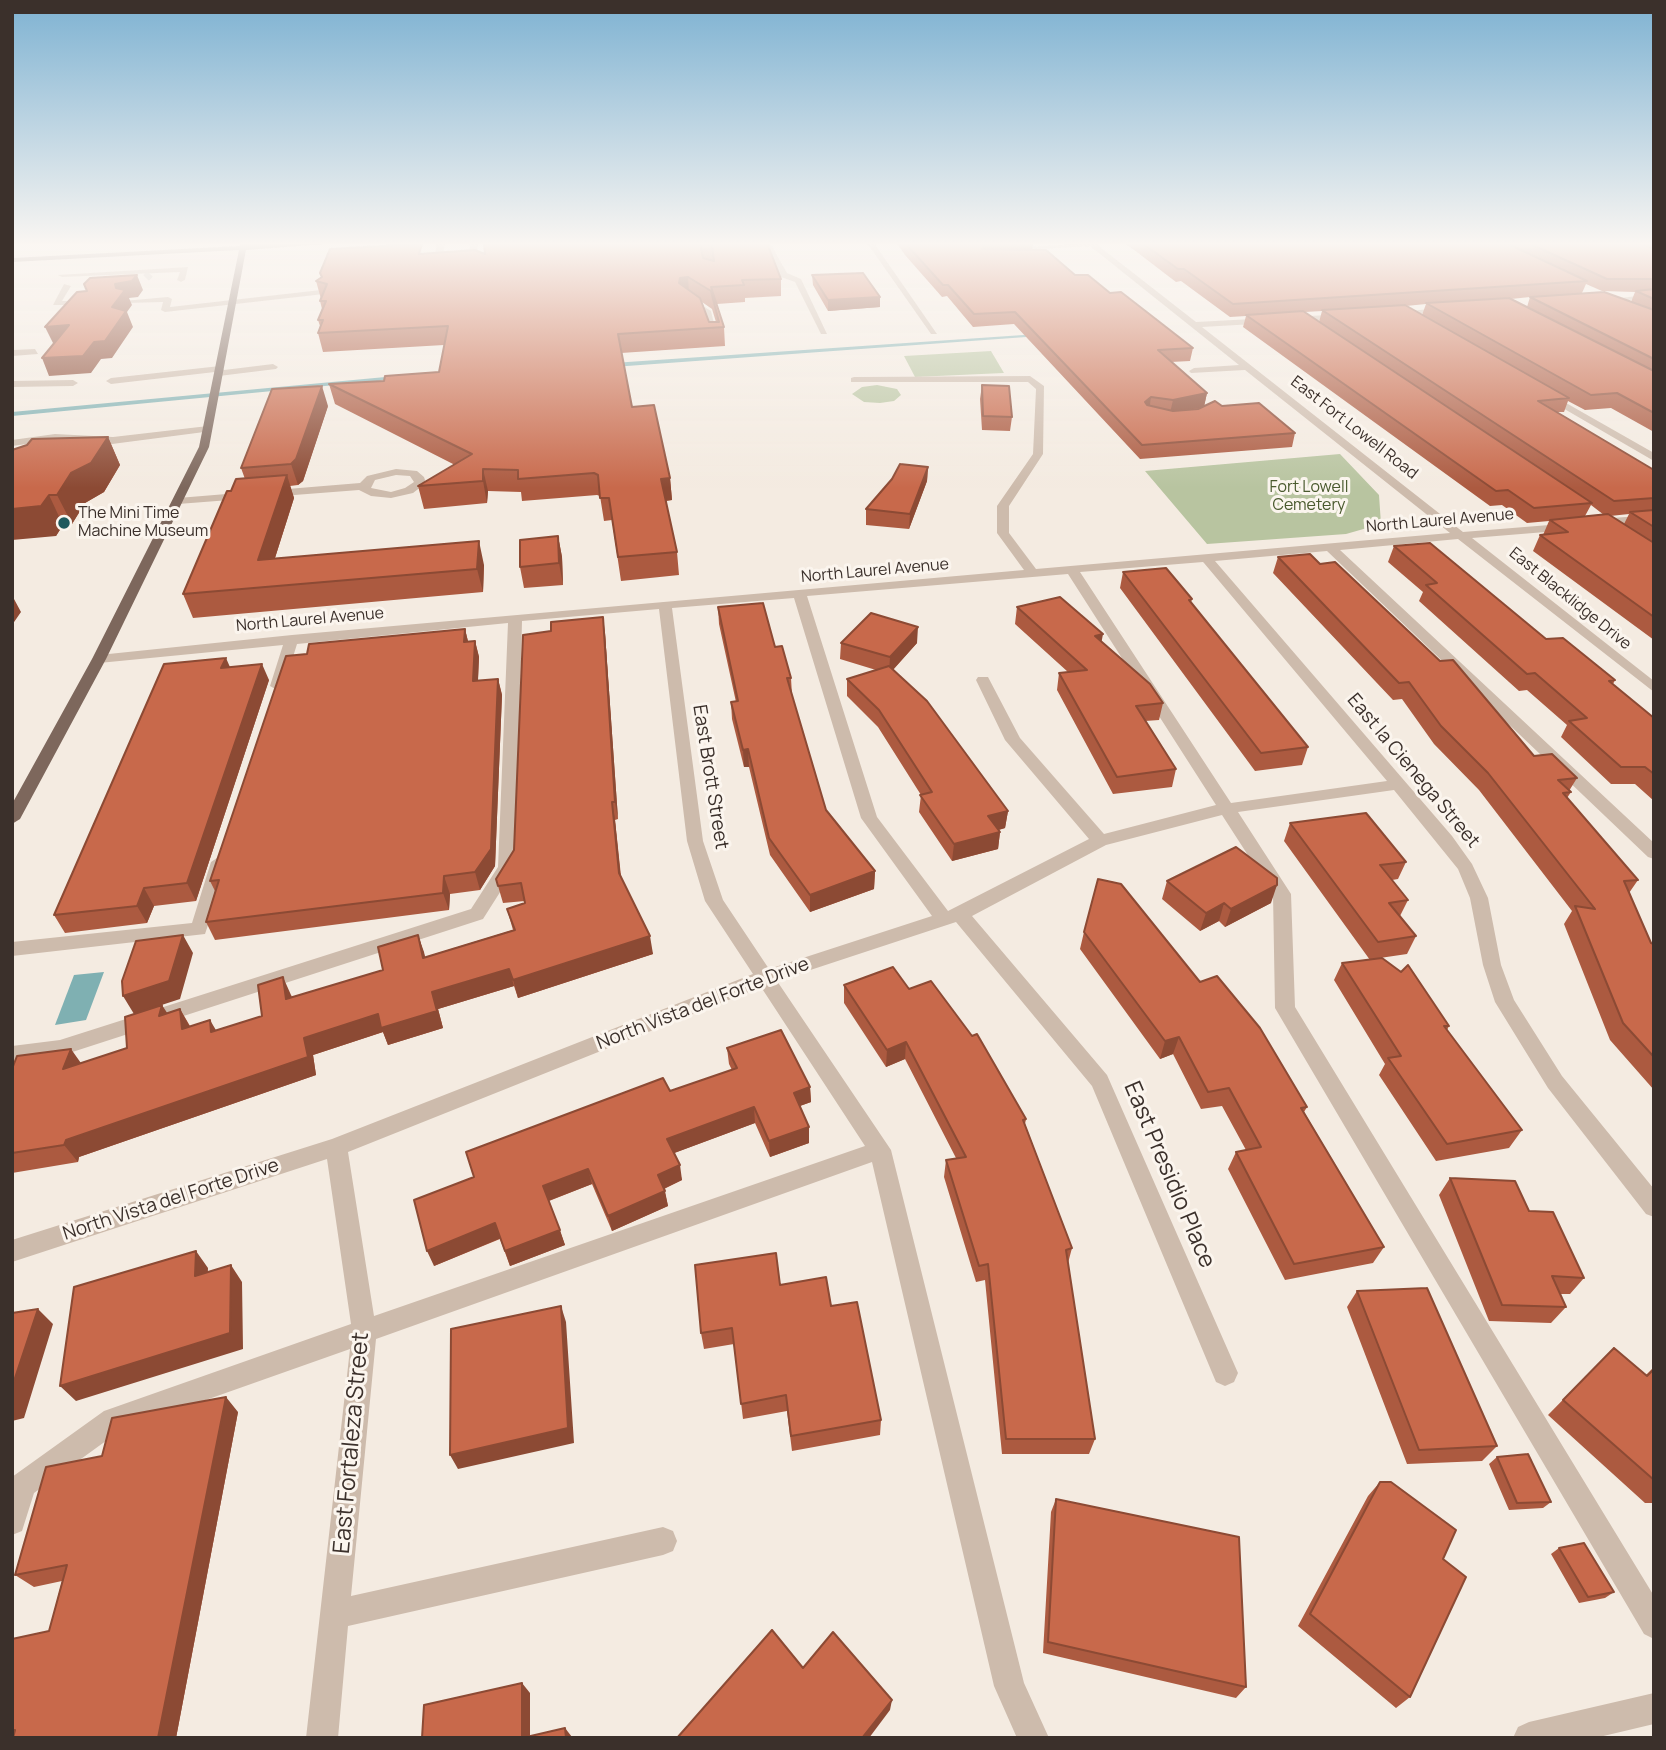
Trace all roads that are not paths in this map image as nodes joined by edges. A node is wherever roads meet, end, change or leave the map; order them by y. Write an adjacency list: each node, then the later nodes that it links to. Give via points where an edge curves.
1 (227, 325): 16 (main road)
2 (711, 325): 11 (street)
3 (820, 325): 8 (street)
4 (929, 325): 9 (street)
5 (1194, 325): 6 (street); 15 (street, East Fort Lowell Road)
6 (1199, 325)
7 (1312, 325): 10 (street)
8 (824, 332)
9 (934, 332)
10 (1324, 333)
11 (715, 338)
12 (35, 352): 13 (street)
13 (12, 353)
14 (273, 367): 16 (street)
15 (1248, 367): 17 (street); 32 (street, East Fort Lowell Road)
16 (220, 371): 19 (street); 23 (main road)
17 (1194, 371)
18 (854, 380): 37 (street, via 1030,379 1041,388 1038,454 1003,506 1003,533)
19 (111, 381)
20 (73, 383): 21 (street)
21 (12, 384)
22 (1535, 388): 27 (street)
23 (208, 429): 24 (street); 29 (main road)
24 (113, 440): 25 (street, via 54,437); 26 (street)
25 (12, 443)
26 (12, 452)
27 (1654, 458)
28 (365, 486): 29 (street)
29 (178, 501): 42 (main road)
30 (1654, 518): 31 (street, North Laurel Avenue)
31 (1598, 519): 32 (street, North Laurel Avenue); 33 (street)
32 (1465, 537): 34 (street, North Laurel Avenue); 44 (street, East Blacklidge Drive)
33 (1623, 537)
34 (1332, 549): 35 (street, North Laurel Avenue); 51 (street)
35 (1208, 560): 36 (street, North Laurel Avenue); 46 (street, East la Cienega Street)
36 (1073, 571): 37 (street, North Laurel Avenue); 47 (street)
37 (1033, 575): 38 (street, North Laurel Avenue)
38 (800, 595): 39 (street, North Laurel Avenue); 52 (street, East Presidio Place, via 869,818)
39 (665, 607): 40 (street, North Laurel Avenue); 54 (street, East Brott Street, via 695,841 714,901)
40 (515, 618): 41 (street, North Laurel Avenue); 55 (street, via 507,867 477,914 60,1048)
41 (292, 639): 42 (street, North Laurel Avenue); 45 (street)
42 (99, 659): 48 (main road)
43 (983, 680): 49 (street, via 1013,740)
44 (1654, 688)
45 (270, 705)
46 (1398, 784): 47 (street, North Vista del Forte Drive); 58 (street, East la Cienega Street, via 1466,868 1479,898 1492,965 1526,1040)
47 (1228, 808): 49 (street, North Vista del Forte Drive); 65 (street, via 1282,894 1285,1008)
48 (12, 819)
49 (1100, 841): 52 (street, North Vista del Forte Drive)
50 (224, 850): 53 (street, via 199,929)
51 (1654, 853)
52 (952, 917): 54 (street, North Vista del Forte Drive); 61 (street, East Presidio Place, via 1100,1081)
53 (12, 949)
54 (766, 976): 56 (street, North Vista del Forte Drive); 57 (street, East Brott Street)
55 (12, 1054)
56 (336, 1147): 59 (street, North Vista del Forte Drive); 60 (street, East Fortaleza Street)
57 (880, 1150): 60 (street); 68 (street, East Brott Street, via 1009,1686)
58 (1654, 1207)
59 (12, 1251)
60 (364, 1331): 62 (street, via 113,1420 23,1484); 64 (street, East Fortaleza Street)
61 (1225, 1373)
62 (12, 1521)
63 (663, 1541): 64 (street)
64 (336, 1614): 67 (street, East Fortaleza Street)
65 (1654, 1624)
66 (1654, 1708): 69 (street)
67 (322, 1738)
68 (1033, 1738)
69 (1530, 1738)

